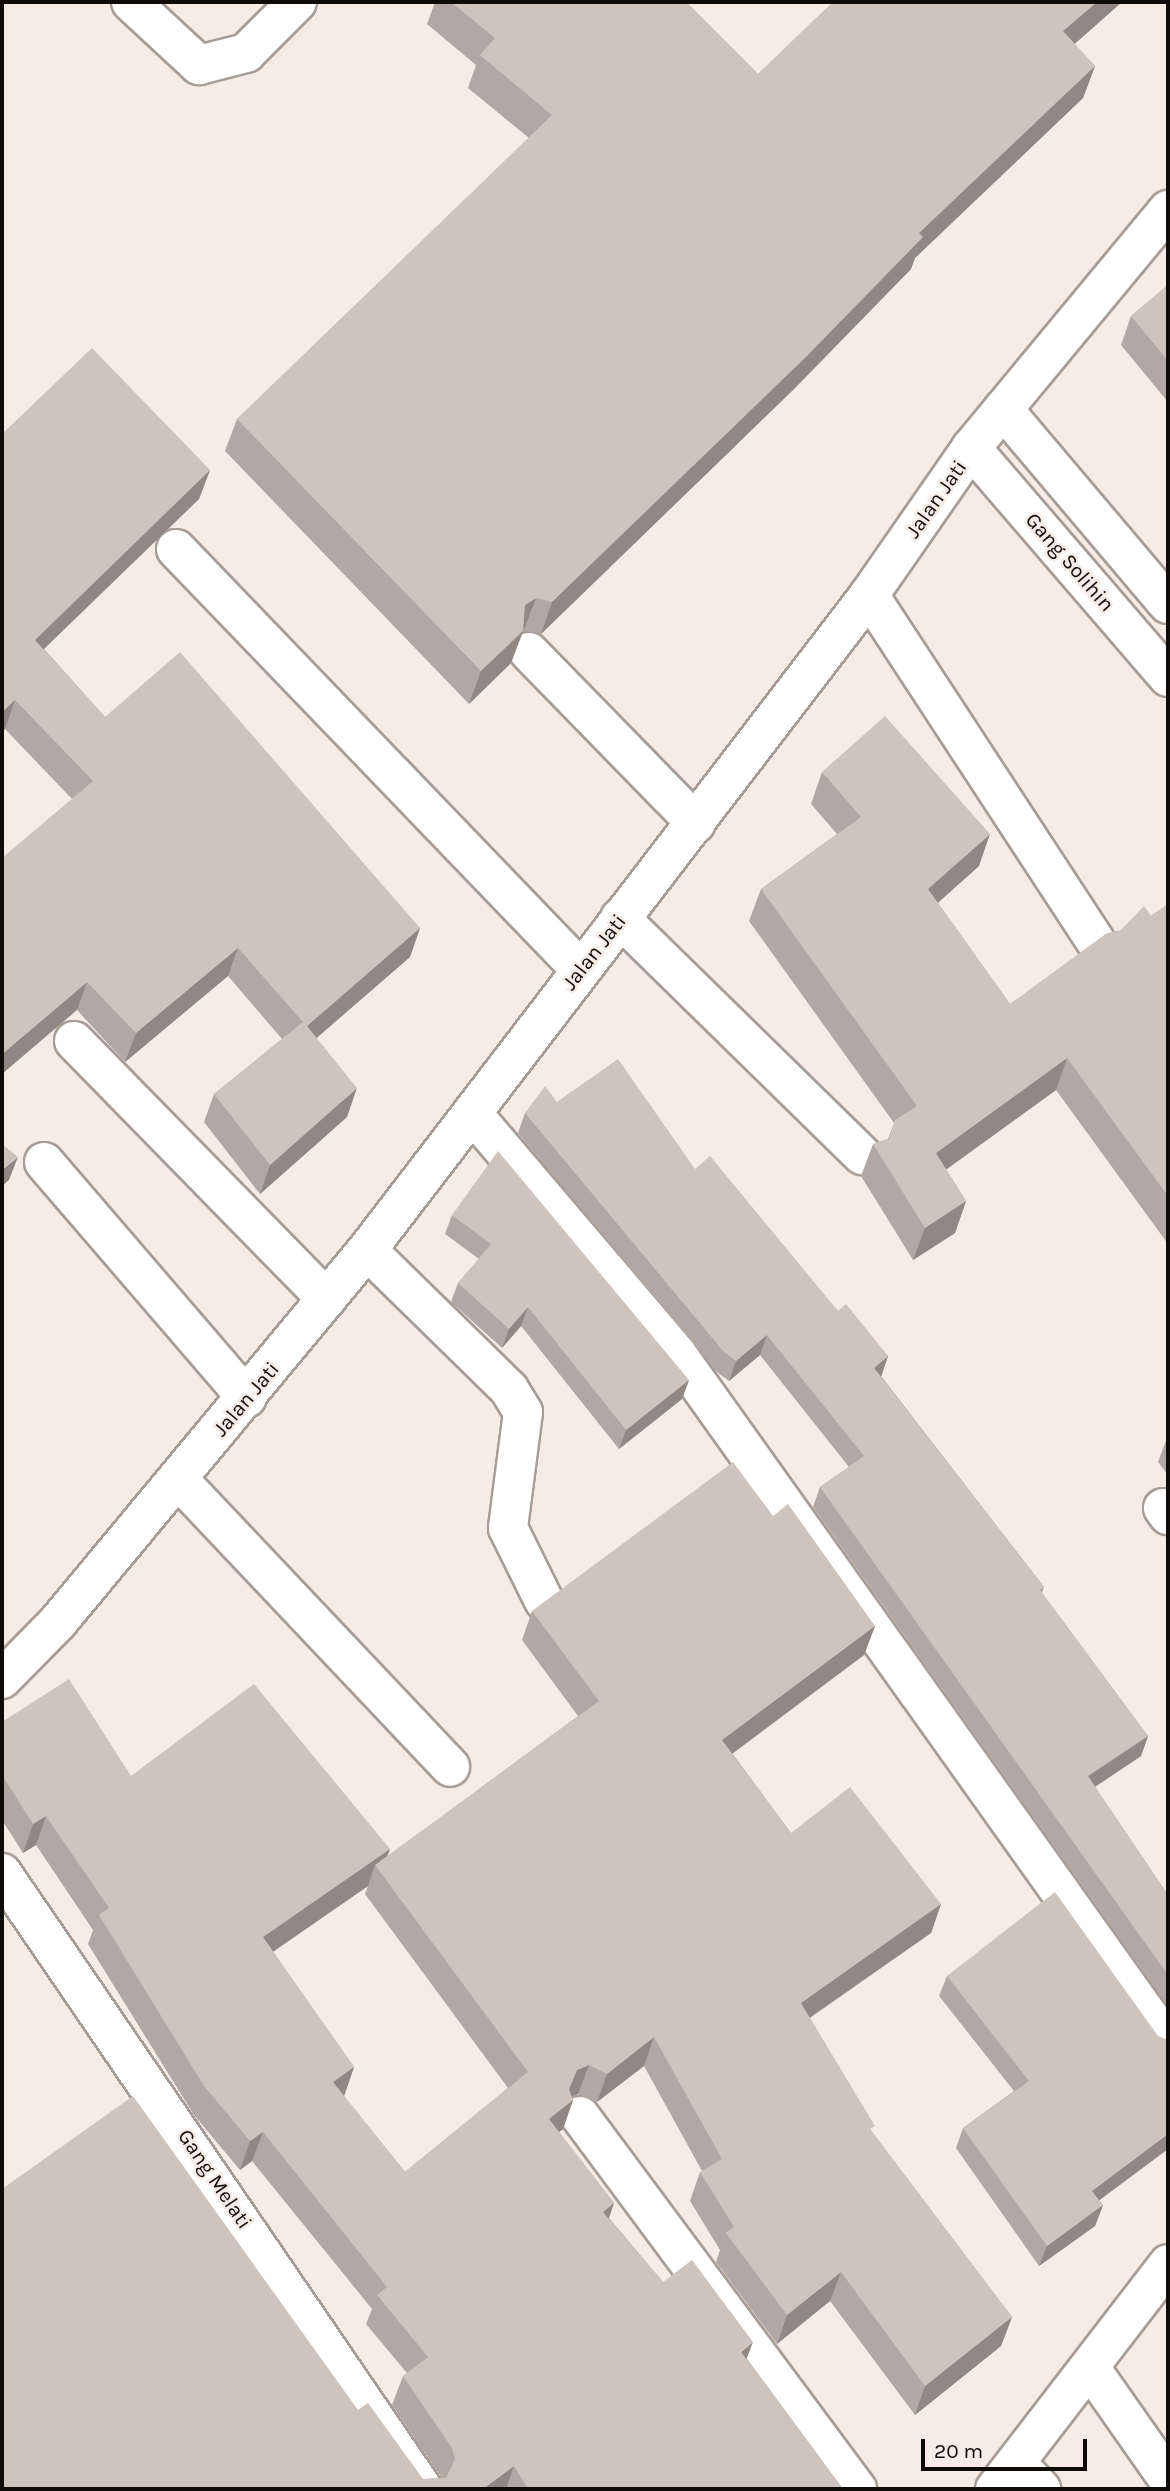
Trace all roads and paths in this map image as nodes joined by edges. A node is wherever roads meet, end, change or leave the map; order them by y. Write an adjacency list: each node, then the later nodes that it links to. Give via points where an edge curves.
1 (131, 2): 2 (street, via 199,65 246,53)
2 (297, 2)
3 (1168, 209): 4 (street, Jalan Jati)
4 (1003, 409): 5 (street, Jalan Jati); 8 (street)
5 (971, 449): 7 (street, Jalan Jati); 10 (street, Gang Solihin)
6 (176, 549): 14 (street)
7 (869, 595): 11 (street, Jalan Jati); 13 (street)
8 (1168, 604)
9 (529, 652): 11 (street)
10 (1168, 677)
11 (696, 823): 12 (street, Jalan Jati)
12 (620, 918): 14 (street, Jalan Jati); 17 (street)
13 (1097, 944)
14 (580, 969): 16 (street, Jalan Jati)
15 (74, 1041): 20 (street)
16 (472, 1113): 19 (street, Jalan Jati); 27 (street, via 677,1354)
17 (862, 1155)
18 (44, 1162): 21 (street)
19 (367, 1250): 20 (street, Jalan Jati); 23 (street, via 509,1389 523,1412 508,1528)
20 (327, 1299): 21 (street, Jalan Jati)
21 (247, 1398): 22 (street, Jalan Jati)
22 (178, 1479): 24 (street, Jalan Jati); 25 (street)
23 (544, 1601)
24 (2, 1679)
25 (450, 1767)
26 (2, 1872): 33 (street, Gang Melati)
27 (1168, 2043)
28 (580, 2116): 34 (street)
29 (1168, 2264): 30 (street)
30 (1091, 2369): 31 (street); 32 (street)
31 (1168, 2479)
32 (1018, 2481)
33 (423, 2489)
34 (857, 2489)

